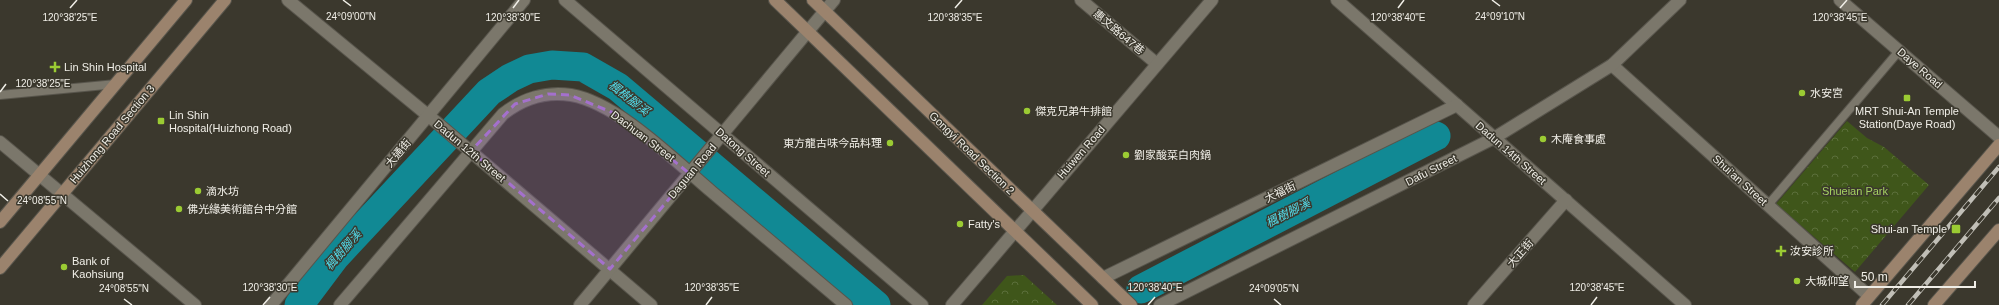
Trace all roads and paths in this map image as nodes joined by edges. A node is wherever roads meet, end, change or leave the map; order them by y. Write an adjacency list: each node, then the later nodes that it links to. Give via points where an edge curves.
1 (186, 0): 19 (main road)
2 (225, 0): 31 (main road, Huizhong Road Section 3)
3 (288, 0): 22 (street, Dadun 12th Street)
4 (524, 0): 22 (street, 大通街)
5 (565, 0): 24 (street, Datong Street)
6 (775, 0): 15 (main road)
7 (813, 0): 14 (main road, Gongyi Road Section 2)
8 (834, 0): 14 (street, Daguan Road)
9 (1081, 0): 17 (street, 惠文路647巷)
10 (1212, 0): 17 (street, Huiwen Road)
11 (1337, 0): 21 (street, Dadun 14th Street)
12 (1680, 0): 18 (street, Dafu Street)
13 (1840, 0): 16 (street, Daye Road)
14 (824, 11): 15 (street, Daguan Road); 34 (main road, Gongyi Road Section 2)
15 (807, 32): 24 (street, Daguan Road); 37 (main road)
16 (1899, 51): 23 (street, Daye Road); 33 (lane)
17 (1157, 64): 34 (street, Huiwen Road)
18 (1612, 65): 25 (street, Dafu Street); 33 (street, Shui’an Street)
19 (116, 84): 20 (lane); 30 (main road)
20 (0, 95)
21 (1457, 105): 25 (street, Dadun 14th Street); 40 (street, 大福街)
22 (432, 119): 28 (street, Dadun 12th Street); 43 (street, 大通街)
23 (1999, 137)
24 (720, 138): 29 (street, Daguan Road); 48 (street, Datong Street)
25 (1494, 138): 32 (street, Dadun 14th Street); 52 (street, Dafu Street)
26 (0, 142): 30 (street)
27 (1999, 145): 41 (main road)
28 (467, 148): 29 (street, Dachuan Street, via 515,104 548,94 570,95 588,100 616,114); 39 (street, Dadun 12th Street); 44 (street, Dachuan Street)
29 (693, 170): 39 (street, Daguan Road); 47 (street, Dachuan Street)
30 (39, 176): 31 (street); 35 (main road)
31 (62, 194): 38 (main road, Huizhong Road Section 3); 42 (street)
32 (1566, 200): 53 (street, 大正街); 54 (street, Dadun 14th Street)
33 (1768, 206): 41 (street, Shui’an Street)
34 (1032, 210): 37 (street, Huiwen Road); 40 (main road, Gongyi Road Section 2)
35 (0, 222)
36 (1999, 230): 55 (main road)
37 (1014, 231): 49 (street, Huiwen Road); 50 (main road)
38 (0, 268)
39 (610, 270): 45 (street, Daguan Road); 46 (street, Dadun 12th Street)
40 (1103, 278): 51 (main road, Gongyi Road Section 2)
41 (1866, 301)
42 (195, 305)
43 (271, 305)
44 (340, 305)
45 (580, 305)
46 (651, 305)
47 (846, 305)
48 (922, 305)
49 (952, 305)
50 (1092, 305)
51 (1131, 305)
52 (1160, 305)
53 (1474, 305)
54 (1685, 305)
55 (1934, 305)

